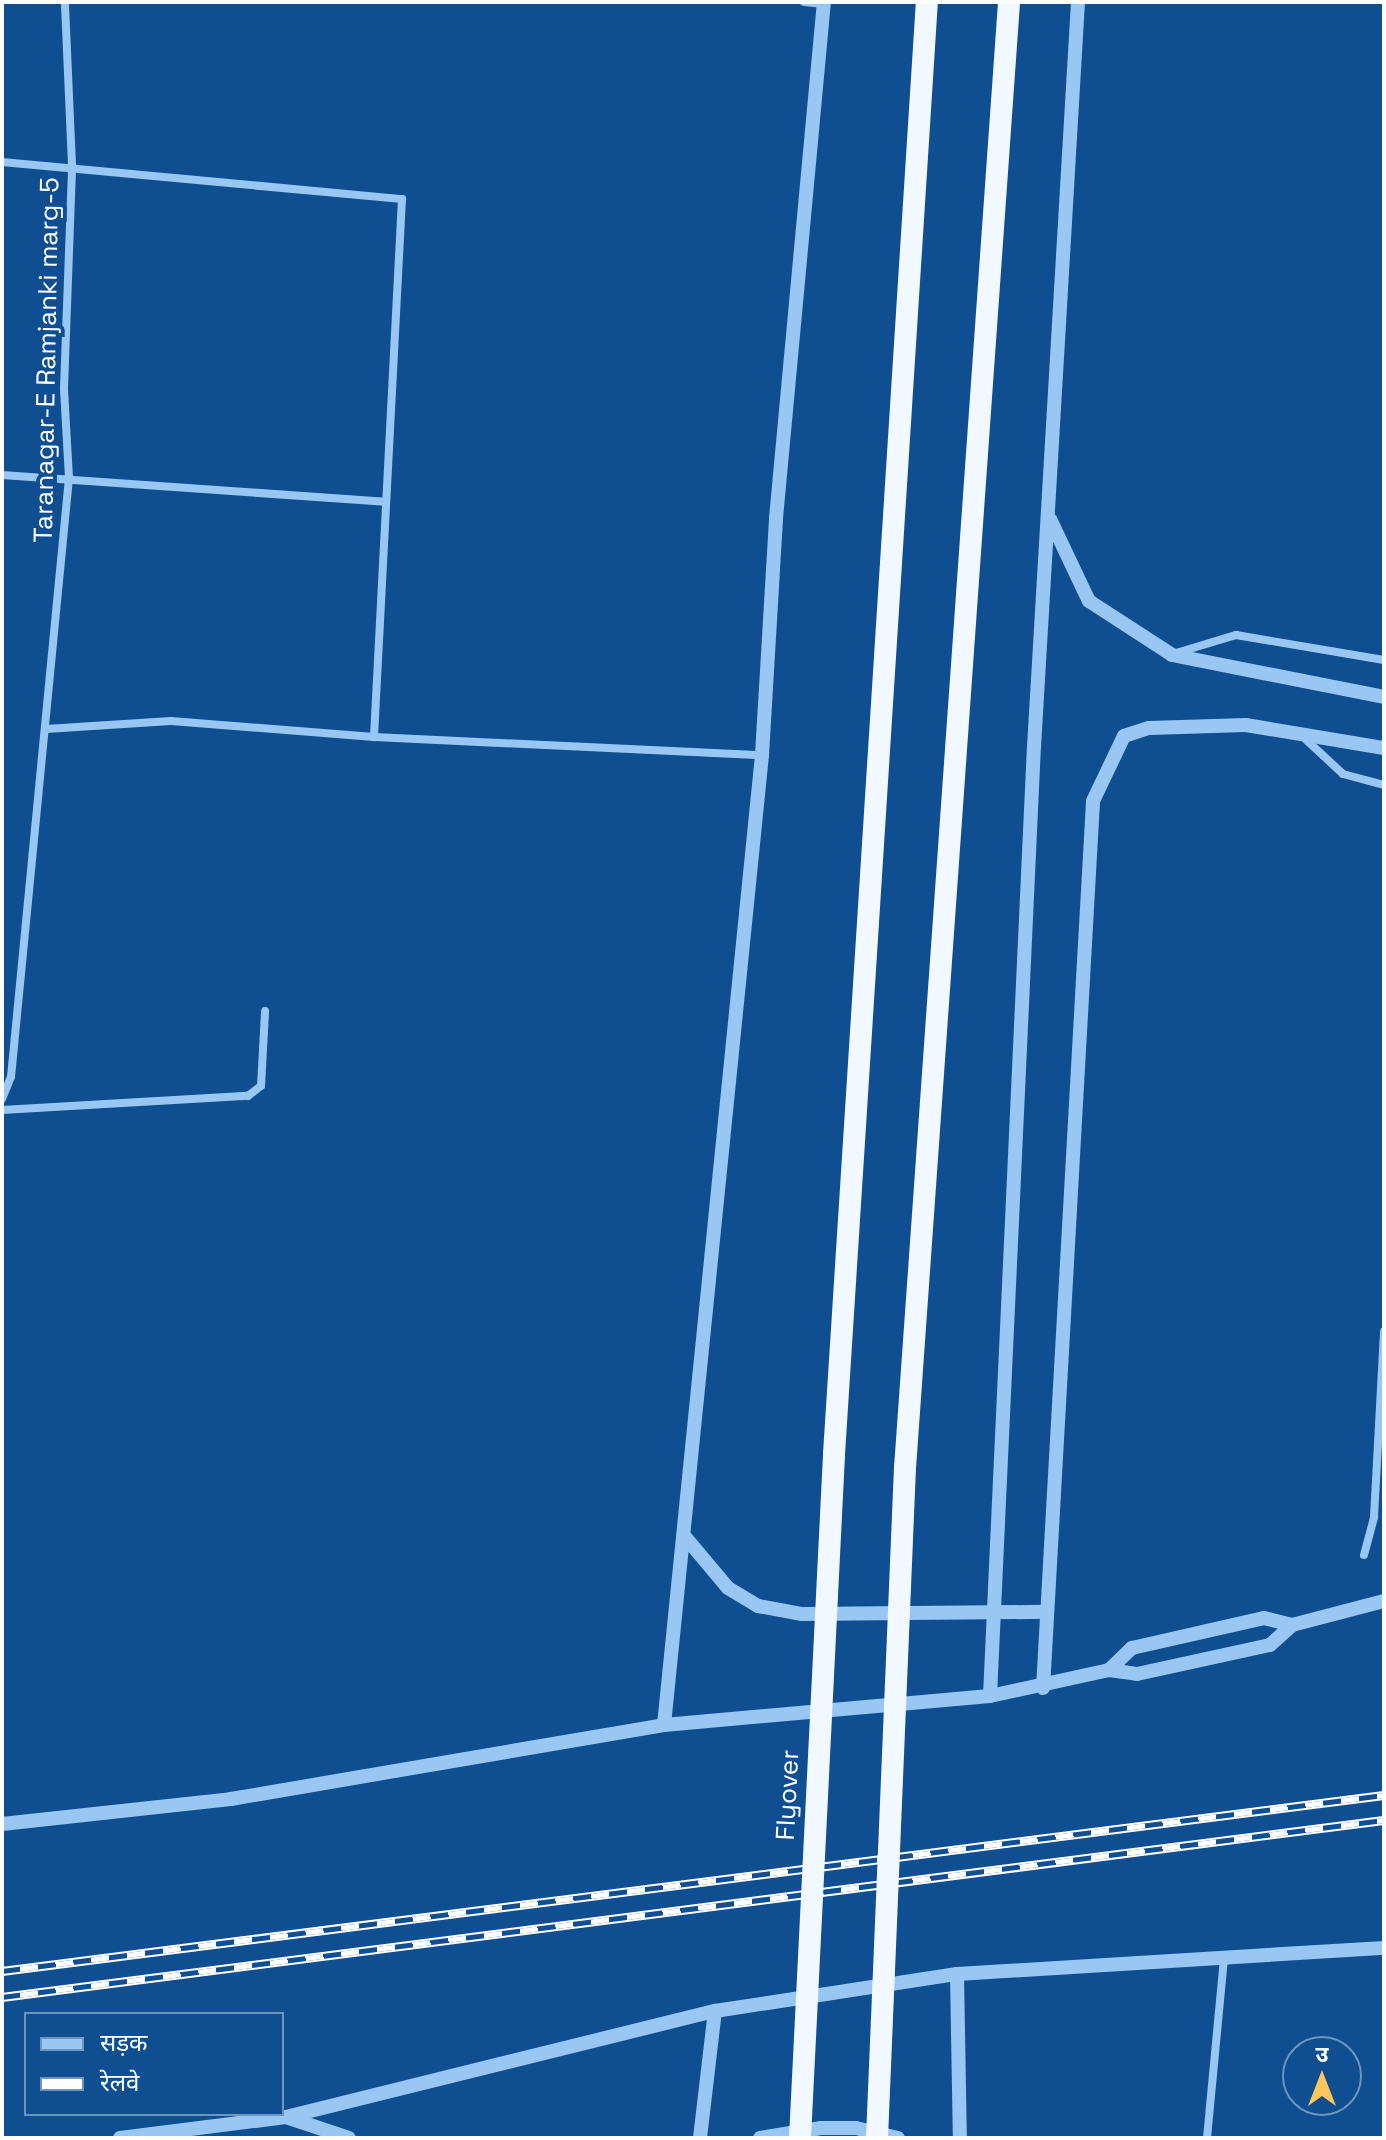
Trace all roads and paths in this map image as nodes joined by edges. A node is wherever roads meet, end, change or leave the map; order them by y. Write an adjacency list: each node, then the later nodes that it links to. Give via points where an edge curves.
1 (65, 2): 8 (street, Taranagar-E Ramjanki marg-5)
2 (804, 2): 6 (street)
3 (927, 2): 47 (highway, Flyover, bridge, via 834,1454)
4 (1009, 2): 48 (highway, bridge, via 905,1468)
5 (1078, 2): 12 (street)
6 (824, 3): 20 (street, via 776,518)
7 (2, 162): 8 (street)
8 (72, 165): 10 (street, Taranagar-E Ramjanki marg-5, via 64,388); 11 (street, via 402,199)
9 (2, 475): 10 (street)
10 (69, 478): 11 (street); 16 (street, Taranagar-E Ramjanki marg-5)
11 (385, 502): 18 (street)
12 (1048, 515): 13 (street, via 1089,601); 30 (street)
13 (1172, 655): 14 (street, via 1236,635); 15 (street)
14 (1384, 660)
15 (1384, 697)
16 (46, 729): 18 (street, via 171,721); 23 (street, Taranagar-E Ramjanki marg-5, via 11,1077)
17 (1296, 730): 19 (street); 21 (street, via 1343,774); 29 (street, via 1189,723 1124,736 1093,801)
18 (374, 737): 20 (street)
19 (1384, 748)
20 (762, 755): 26 (street)
21 (1384, 785)
22 (265, 1011): 24 (street, via 261,1086 248,1096)
23 (2, 1099)
24 (2, 1110)
25 (1384, 1331): 27 (street, via 1374,1517)
26 (686, 1538): 30 (street, via 728,1588 758,1606 802,1614); 35 (street)
27 (1364, 1555)
28 (1384, 1601): 31 (street)
29 (1047, 1612): 30 (street); 33 (street)
30 (994, 1615): 34 (street)
31 (1292, 1625): 32 (street, via 1270,1645 1137,1674); 32 (street, via 1264,1618 1132,1648)
32 (1109, 1670): 33 (street)
33 (1043, 1688): 34 (street)
34 (990, 1696): 35 (street)
35 (664, 1725): 36 (street, via 231,1799)
36 (2, 1824)
37 (1384, 1948): 38 (street)
38 (1224, 1958): 39 (street); 51 (street)
39 (957, 1974): 40 (street); 50 (street)
40 (715, 2011): 41 (street); 45 (street)
41 (286, 2117): 42 (street); 44 (street)
42 (191, 2134): 43 (street)
43 (120, 2138)
44 (349, 2138)
45 (700, 2138)
46 (760, 2138): 49 (street, via 821,2128 856,2128)
47 (800, 2138)
48 (877, 2138)
49 (898, 2138)
50 (960, 2138)
51 (1207, 2138)

